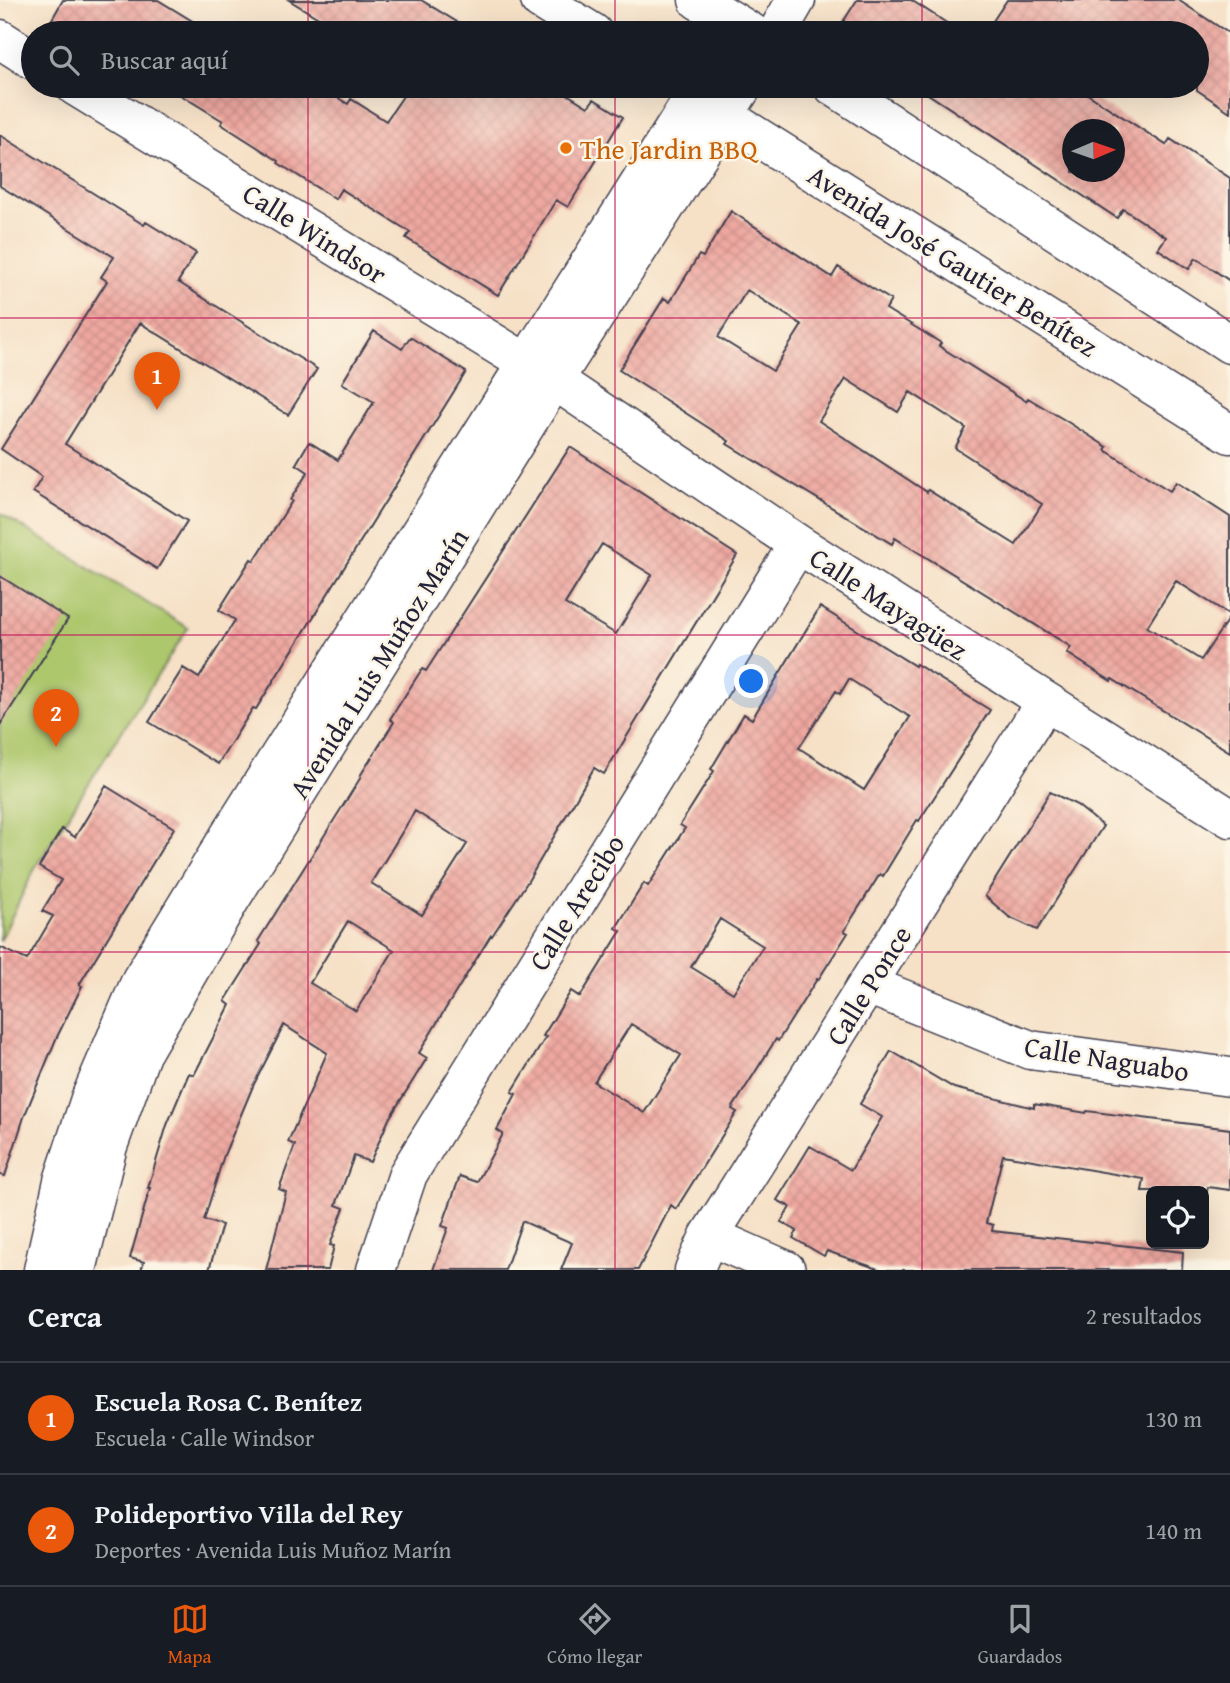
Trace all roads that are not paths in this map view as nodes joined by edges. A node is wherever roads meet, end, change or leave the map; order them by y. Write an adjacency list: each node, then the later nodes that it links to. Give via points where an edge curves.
1 (540, 0): 4 (main road)
2 (698, 0): 5 (main road)
3 (796, 0): 6 (main road)
4 (574, 21)
5 (741, 21)
6 (784, 21)
7 (0, 39): 8 (main road)
8 (21, 52)
9 (95, 98): 14 (main road, Calle Windsor)
10 (706, 98): 14 (main road, Avenida Luis Muñoz Marín)
11 (714, 98): 15 (main road, Avenida José Gautier Benítez)
12 (852, 98): 13 (main road)
13 (1230, 344)
14 (540, 371): 16 (main road, Calle Mayagüez); 22 (main road, Avenida Luis Muñoz Marín, via 231,832 141,980 86,1111 63,1181); 23 (main road, Avenida Luis Muñoz Marín, via 141,1054 108,1146)
15 (1230, 435)
16 (797, 544): 17 (main road, Calle Mayagüez); 24 (main road, Calle Arecibo, via 408,1174)
17 (1045, 702): 18 (main road, Calle Mayagüez); 19 (main road, Calle Ponce)
18 (1230, 818)
19 (868, 985): 20 (main road, Calle Naguabo, via 1030,1050); 21 (main road, Calle Ponce)
20 (1230, 1077)
21 (702, 1253): 25 (main road)
22 (43, 1270)
23 (77, 1270)
24 (376, 1270)
25 (786, 1270)

